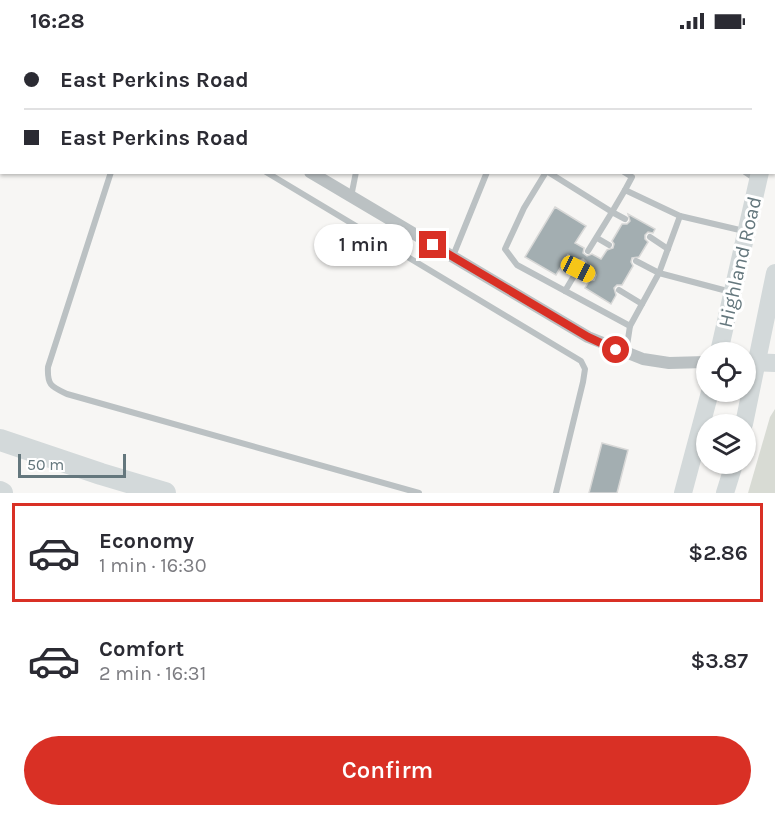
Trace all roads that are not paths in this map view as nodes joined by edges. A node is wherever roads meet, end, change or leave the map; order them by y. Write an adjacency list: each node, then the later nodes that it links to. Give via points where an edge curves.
1 (110, 174): 43 (lane, via 48,367 52,387)
2 (269, 174): 44 (lane, via 581,361 585,369 583,382)
3 (313, 174): 11 (street)
4 (356, 174): 11 (lane)
5 (486, 174): 21 (lane)
6 (546, 174): 27 (lane, via 505,249 517,265)
7 (550, 174): 12 (lane)
8 (627, 174): 10 (lane, via 632,177)
9 (754, 175): 15 (main road, Highland Road)
10 (625, 190): 12 (lane); 13 (lane)
11 (351, 197): 21 (street)
12 (612, 212): 14 (lane); 17 (lane)
13 (680, 216): 15 (lane); 19 (lane)
14 (625, 219)
15 (747, 232): 28 (main road, Highland Road)
16 (651, 237): 19 (lane)
17 (597, 238): 18 (lane); 20 (lane)
18 (609, 245)
19 (668, 249): 23 (lane)
20 (588, 251)
21 (453, 257): 34 (street, via 588,337)
22 (636, 261): 23 (lane)
23 (660, 273): 28 (lane); 29 (lane)
24 (775, 273): 32 (main road, Highland Road)
25 (591, 276): 27 (lane, via 579,266)
26 (619, 290): 29 (lane)
27 (565, 291): 30 (lane)
28 (733, 292): 31 (main road, Highland Road)
29 (642, 304): 30 (lane)
30 (630, 326): 34 (lane)
31 (721, 342)
32 (756, 342)
33 (775, 352): 35 (main road)
34 (626, 353): 36 (street, via 669,363)
35 (756, 360)
36 (696, 362)
37 (756, 362): 38 (main road)
38 (775, 363)
39 (707, 402): 45 (main road)
40 (0, 440): 42 (highway)
41 (731, 474): 46 (main road)
42 (165, 493)
43 (419, 493)
44 (556, 493)
45 (682, 493)
46 (725, 493)

